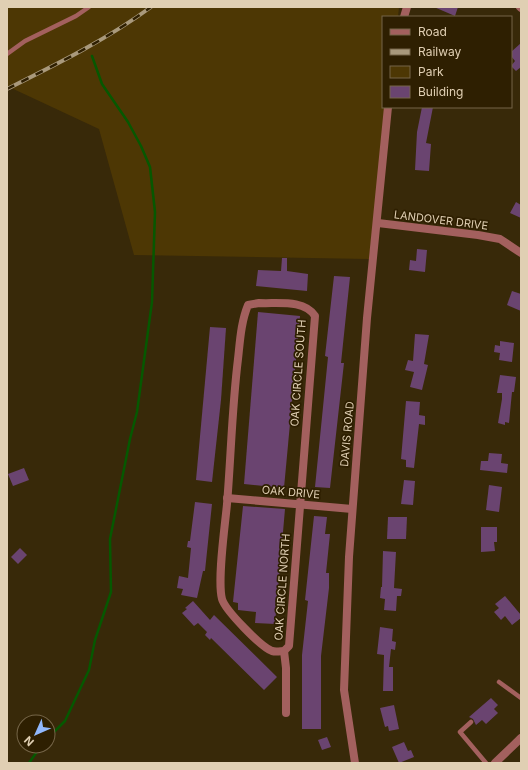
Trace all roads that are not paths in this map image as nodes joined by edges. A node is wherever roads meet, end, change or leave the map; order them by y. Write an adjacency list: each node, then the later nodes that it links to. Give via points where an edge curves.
1 (89, 7): 2 (lane, via 25,41)
2 (7, 54)
3 (388, 108): 4 (street, DAVIS ROAD)
4 (378, 223): 5 (street, LANDOVER DRIVE, via 500,239); 8 (street, DAVIS ROAD)
5 (521, 253)
6 (227, 498): 7 (street, OAK DRIVE); 7 (street, OAK CIRCLE SOUTH, via 236,374 244,314 248,305 298,304 310,310 314,316); 9 (street, OAK CIRCLE NORTH, via 222,599 235,618 257,639 272,651)
7 (299, 504): 8 (street, OAK DRIVE); 9 (street, OAK CIRCLE NORTH, via 289,646)
8 (352, 509): 15 (street, DAVIS ROAD, via 344,690)
9 (284, 651): 12 (street)
10 (499, 682): 11 (lane)
11 (521, 698)
12 (286, 713)
13 (471, 722): 16 (lane, via 460,732)
14 (521, 738): 17 (street)
15 (355, 763)
16 (486, 763)
17 (495, 763)

